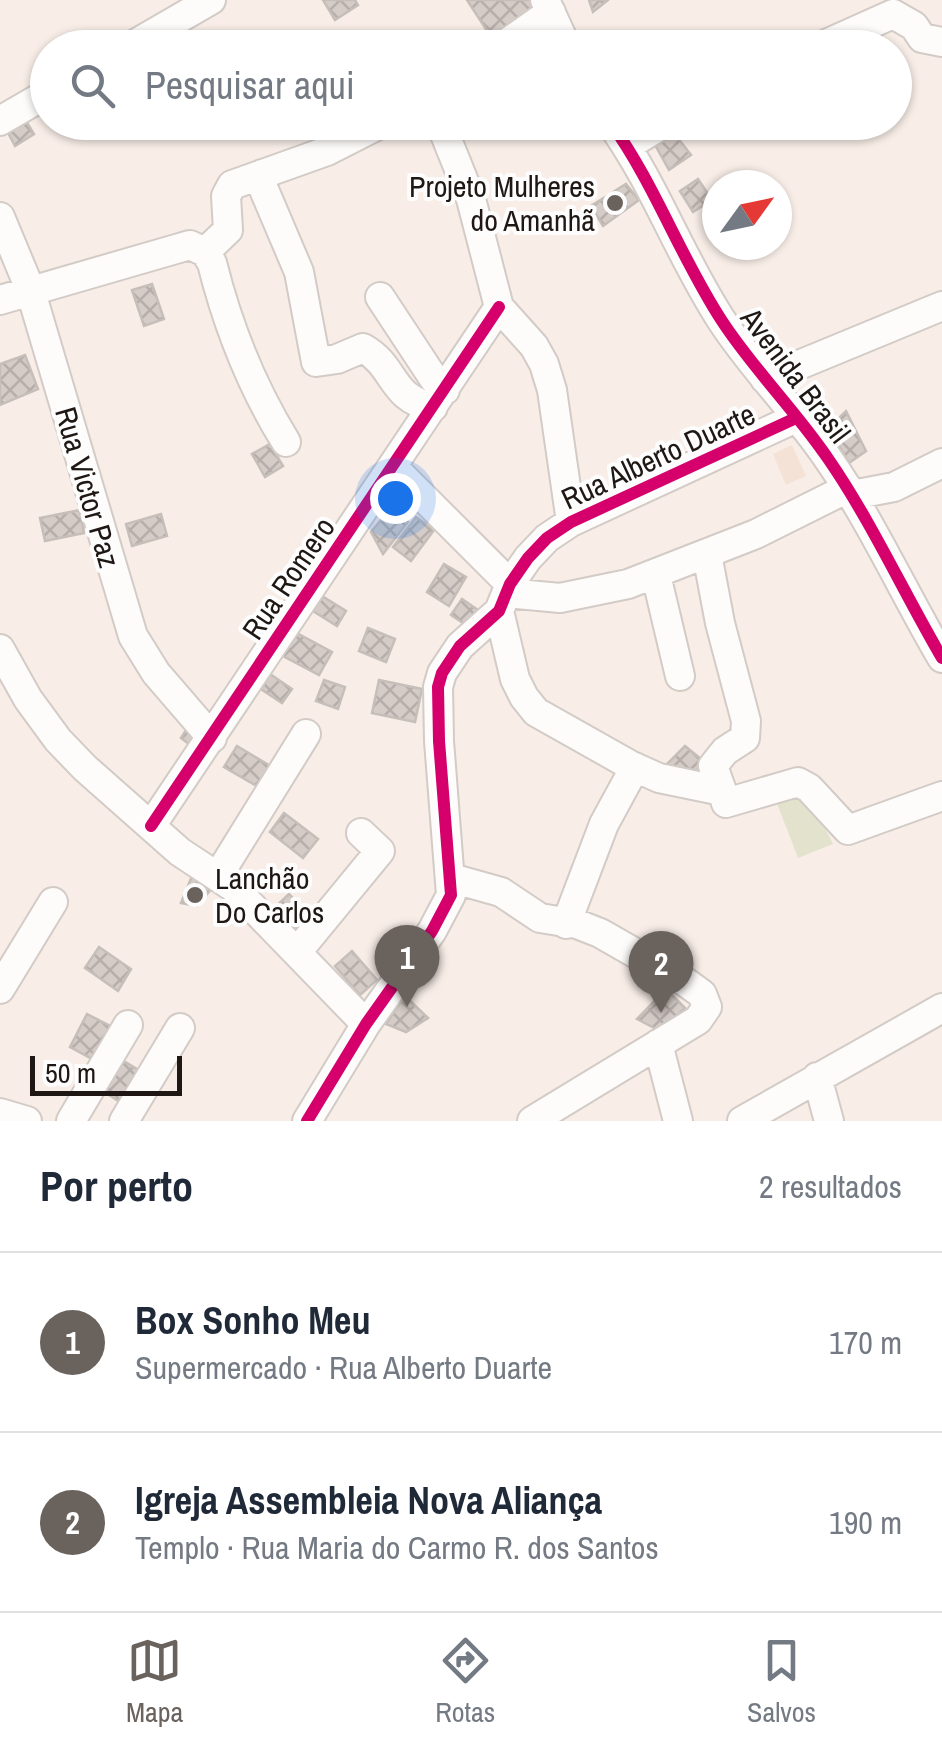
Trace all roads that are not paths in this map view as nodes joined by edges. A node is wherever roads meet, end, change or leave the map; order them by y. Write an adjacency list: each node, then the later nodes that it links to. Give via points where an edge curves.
1 (211, 0): 3 (street)
2 (548, 6): 4 (street); 5 (street)
3 (159, 30)
4 (521, 30)
5 (559, 30)
6 (858, 30): 7 (street, via 893,14 922,38)
7 (942, 42)
8 (30, 104): 9 (street)
9 (0, 121)
10 (349, 140): 13 (street)
11 (447, 140): 20 (street)
12 (621, 140): 21 (street, Avenida Brasil, via 685,260)
13 (262, 174): 15 (street, via 227,190 228,230); 22 (street, via 299,272 316,362 363,348 376,355 412,403)
14 (0, 216): 16 (street, Rua Victor Paz)
15 (205, 252): 16 (street, via 190,246); 24 (street, via 242,361)
16 (30, 289): 18 (street); 36 (street, Rua Victor Paz, via 133,636)
17 (380, 297): 22 (street, via 434,380)
18 (0, 300)
19 (942, 306): 21 (street)
20 (500, 307): 22 (street, Rua Romero); 28 (street, via 544,364)
21 (765, 379): 23 (street, Avenida Brasil)
22 (439, 399): 26 (street, Rua Romero)
23 (796, 418): 27 (street, Avenida Brasil); 28 (street, Rua Alberto Duarte)
24 (286, 442)
25 (942, 463): 27 (street, via 894,487)
26 (393, 467): 31 (street); 36 (street, Rua Romero)
27 (850, 491): 29 (street); 33 (street, Avenida Brasil)
28 (572, 522): 31 (street, Rua Alberto Duarte, via 547,538)
29 (707, 554): 30 (street); 38 (street, via 746,721 745,738 713,766)
30 (656, 574): 31 (street, via 588,594); 34 (street)
31 (505, 596): 37 (street, via 515,679 536,712); 43 (street, Rua Alberto Duarte, via 449,659 438,687)
32 (0, 649): 40 (street, via 58,740)
33 (942, 658)
34 (680, 676)
35 (306, 734): 42 (street)
36 (212, 738): 40 (street, Rua Romero)
37 (635, 767): 38 (street); 45 (street, via 604,824)
38 (722, 790): 39 (street, via 726,803 798,782 848,830)
39 (942, 796)
40 (151, 826): 42 (street)
41 (361, 833): 46 (street, via 380,851)
42 (218, 876): 46 (street)
43 (451, 878): 45 (street, via 501,892 540,918); 49 (street, Rua Alberto Duarte, via 452,895 432,931)
44 (53, 902): 47 (street)
45 (566, 924): 52 (street, via 631,948 702,994 707,1008 698,1020)
46 (297, 952): 49 (street)
47 (0, 990)
48 (942, 1008): 53 (street)
49 (366, 1024): 58 (street, Rua Alberto Duarte)
50 (128, 1025): 56 (street)
51 (180, 1028): 57 (street)
52 (658, 1044): 59 (street); 60 (street)
53 (818, 1077): 61 (street); 62 (street)
54 (0, 1112): 55 (street)
55 (27, 1121)
56 (71, 1121)
57 (124, 1121)
58 (307, 1121)
59 (532, 1121)
60 (678, 1121)
61 (742, 1121)
62 (829, 1121)

